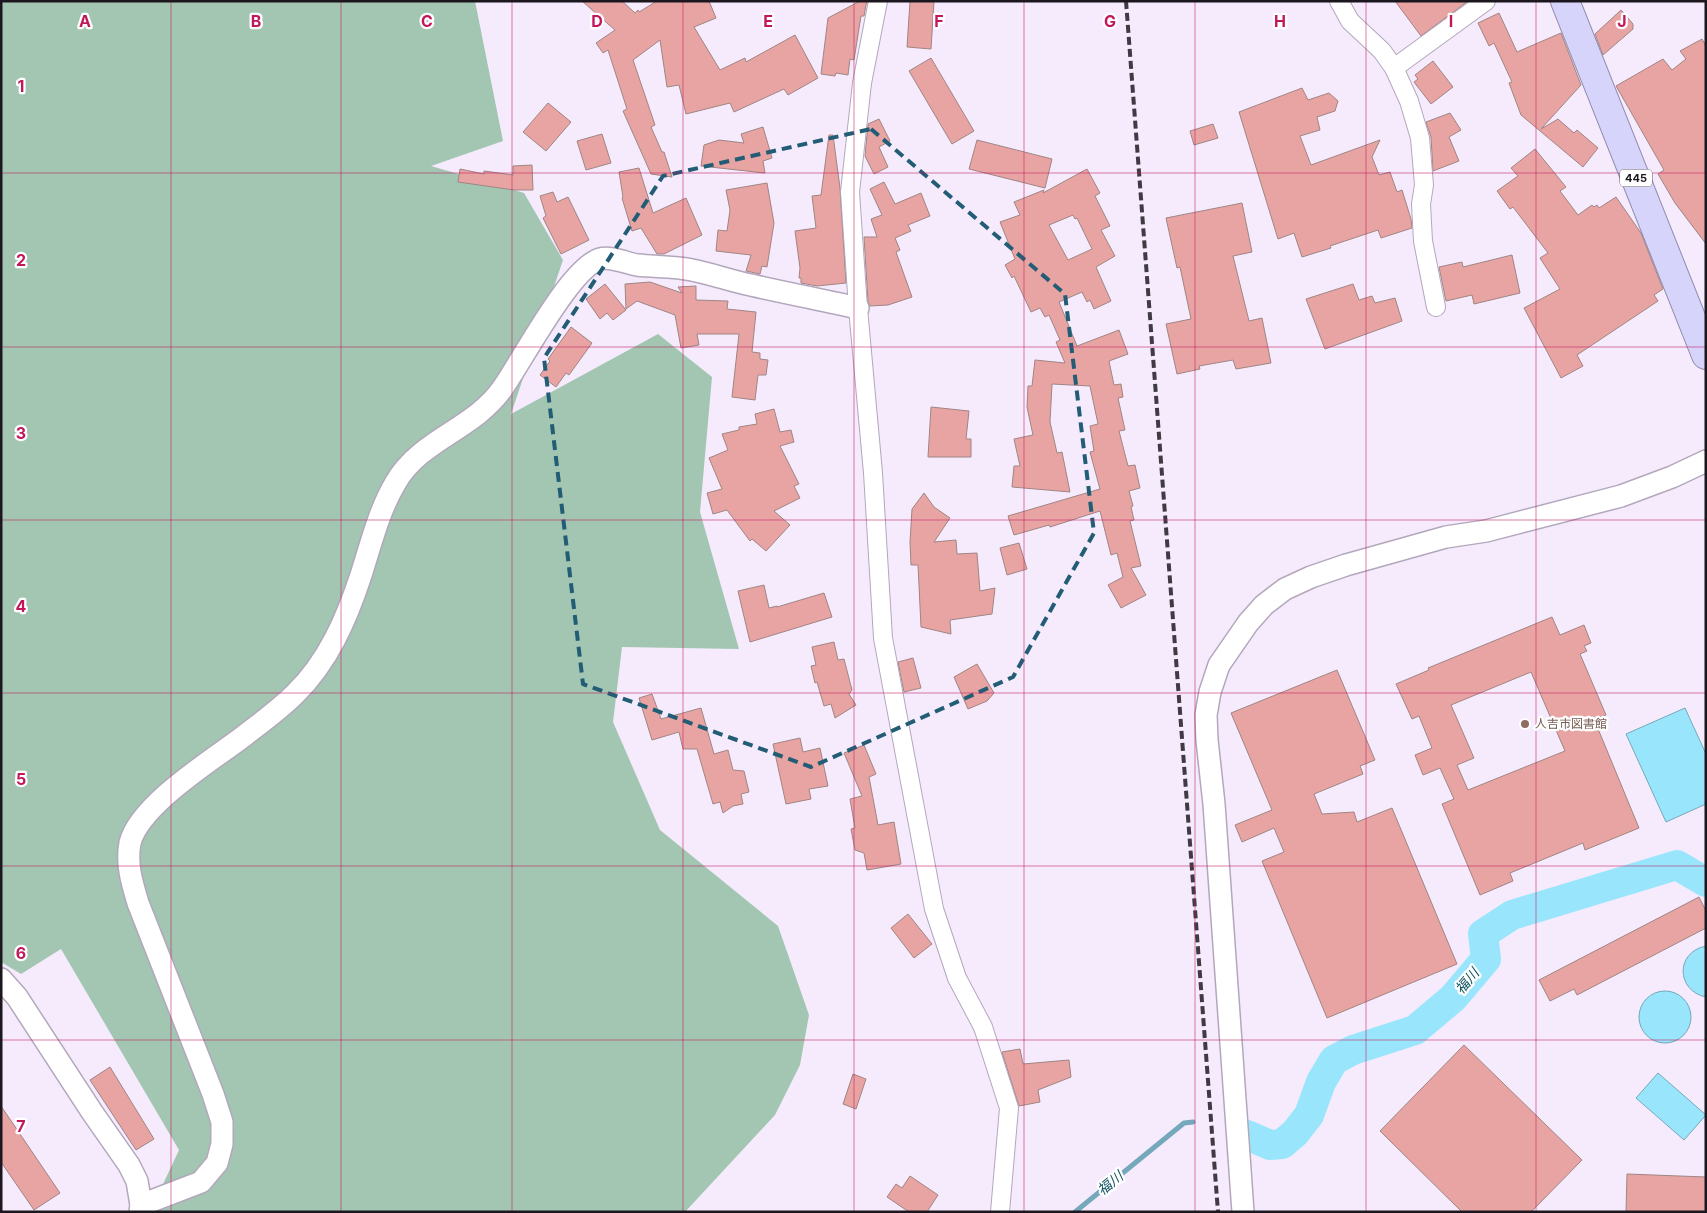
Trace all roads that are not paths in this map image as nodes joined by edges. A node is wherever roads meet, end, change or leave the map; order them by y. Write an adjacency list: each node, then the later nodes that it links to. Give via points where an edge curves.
1 (878, 1): 7 (street, via 862,83 850,192)
2 (1339, 1): 5 (street, via 1350,21)
3 (1486, 1): 5 (street)
4 (1565, 1): 8 (highway, 445)
5 (1394, 68): 6 (street, via 1409,100 1420,138 1424,185 1421,204 1423,241)
6 (1436, 307)
7 (858, 308): 11 (street, via 690,270 602,258 586,266 566,292 489,405 405,467 388,498 342,624 332,646 309,679 278,710 166,795 136,828 130,843 130,879 222,1122 222,1144 217,1163 201,1182); 12 (street, via 874,473 884,638 934,910 957,978 983,1027 1009,1108)
8 (1706, 355)
9 (1706, 462): 13 (street, via 1621,496 1486,531 1446,537 1311,577 1285,589 1264,604 1219,665 1206,715 1207,740)
10 (1, 979): 11 (street, via 17,997 129,1165 137,1181)
11 (140, 1208)
12 (1000, 1212)
13 (1243, 1212)

